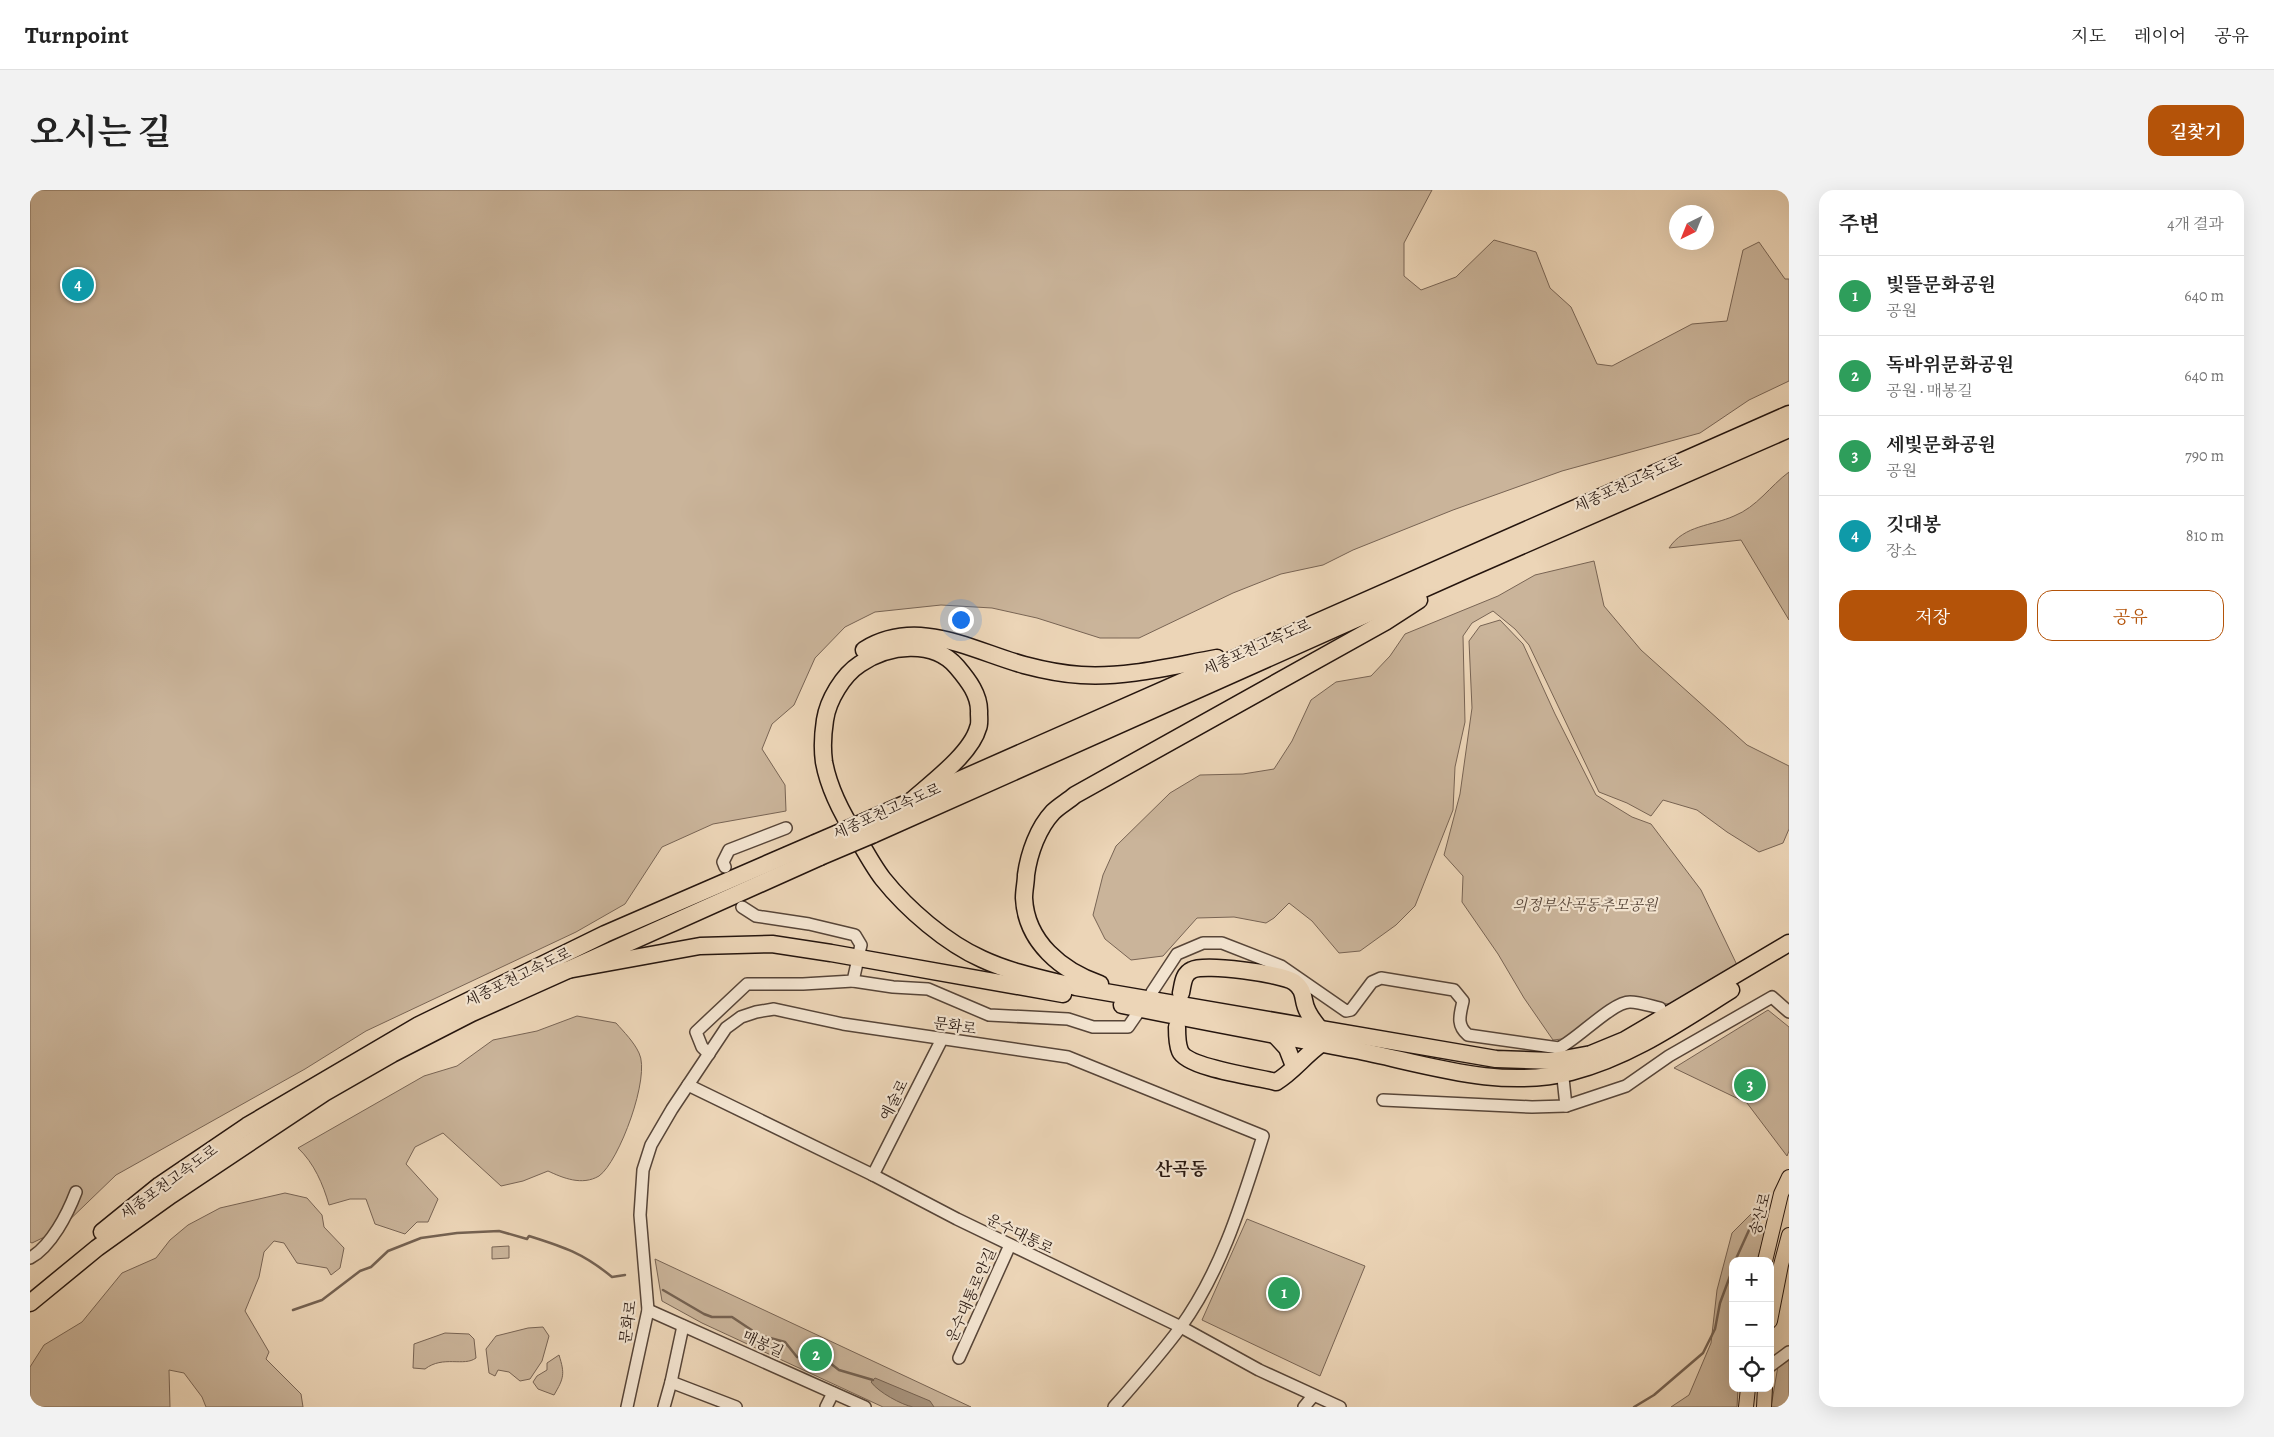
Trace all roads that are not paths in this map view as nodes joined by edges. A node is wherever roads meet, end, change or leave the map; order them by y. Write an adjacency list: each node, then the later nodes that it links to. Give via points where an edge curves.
1 (1789, 414): 4 (highway, 세종포천고속도로)
2 (1789, 429): 3 (highway, 세종포천고속도로)
3 (1466, 570): 7 (highway, 세종포천고속도로); 18 (highway, via 1385,622 1074,795 1053,812 1036,838 1028,862 1024,898 1029,922 1039,941 1055,960 1070,971)
4 (1241, 654): 5 (highway, 세종포천고속도로); 17 (highway, via 1118,676 1082,675 1023,664 941,637 913,635 885,639 843,664 823,694 814,736 816,762 829,805 861,860 885,892 914,921 955,952 989,970)
5 (910, 802): 7 (highway, 세종포천고속도로); 18 (highway, via 963,755 978,728 980,706 971,684 954,664 938,653 905,647 882,652 859,664 844,680 833,696 823,738 824,761 841,812 882,878 912,910 981,959 1018,973)
6 (786, 828): 9 (street, via 729,850 723,862)
7 (869, 828): 8 (highway, 세종포천고속도로, bridge)
8 (818, 850): 13 (highway, 세종포천고속도로); 40 (highway, 세종포천고속도로, via 605,934 419,1024 247,1126 160,1186)
9 (725, 867)
10 (742, 906): 14 (street, via 756,916 855,935 861,945)
11 (1789, 943): 25 (highway, via 1625,1040 1581,1056 1553,1061 1496,1059)
12 (1789, 954): 25 (highway, via 1654,1038 1570,1072 1535,1078 1490,1077 1442,1070)
13 (562, 971): 17 (highway, via 700,946 772,944); 42 (highway, 세종포천고속도로, via 472,1012 324,1093 104,1243)
14 (853, 981): 22 (street, via 928,989 989,1015 1068,1019 1093,1027 1128,1027); 27 (street, via 747,984 696,1032)
15 (1152, 992): 20 (street, via 1177,954 1203,943 1222,943 1281,966 1346,1011 1351,1010 1372,982 1381,978 1454,990 1463,1001 1459,1020 1462,1030 1468,1035 1559,1051 1616,1005 1629,1002)
16 (1181, 993): 19 (highway, via 1184,978 1191,970 1221,968 1292,981 1302,990)
17 (1063, 994): 24 (highway)
18 (1136, 997): 24 (highway)
19 (1305, 1001): 24 (highway, via 1299,1014); 25 (highway)
20 (1660, 1008)
21 (1789, 1012): 32 (street, via 1772,997 1669,1056 1626,1086)
22 (1137, 1014)
23 (1177, 1027): 28 (highway, via 1180,1051 1185,1058 1200,1064 1276,1082)
24 (1280, 1029): 25 (highway); 28 (highway)
25 (1320, 1036): 28 (highway)
26 (942, 1039): 27 (street, 문화로, via 774,1009 741,1017 726,1028); 33 (street, 예술로); 45 (street, 문화로, via 1068,1057 1263,1136 1234,1227 1202,1293)
27 (709, 1054): 30 (street, 문화로)
28 (1294, 1066)
29 (1563, 1078): 32 (street)
30 (688, 1085): 33 (street, 운수대통로); 43 (street, 문화로, via 651,1145 644,1170 640,1215)
31 (1383, 1100): 32 (street)
32 (1566, 1106)
33 (873, 1175): 37 (street, 운수대통로)
34 (1789, 1177): 38 (main road, 송산로, via 1781,1194)
35 (76, 1192): 39 (street, via 68,1212 39,1253)
36 (1789, 1235): 41 (main road)
37 (1010, 1245): 45 (street, 운수대통로); 47 (street, 운수대통로안길)
38 (1766, 1257)
39 (30, 1258)
40 (30, 1288)
41 (1773, 1302)
42 (30, 1303)
43 (648, 1310): 44 (street, 매봉길); 54 (street, 문화로)
44 (683, 1326): 49 (street); 52 (street, 매봉길)
45 (1181, 1327): 53 (street, 운수대통로); 59 (street, 문화로)
46 (1789, 1352): 48 (street)
47 (959, 1358)
48 (1774, 1363)
49 (671, 1382): 55 (street); 56 (street)
50 (1748, 1392): 62 (main road)
51 (1765, 1392): 63 (main road)
52 (833, 1393): 57 (street); 58 (street, 매봉길)
53 (1312, 1396): 60 (street); 61 (street, 운수대통로)
54 (627, 1407)
55 (664, 1407)
56 (736, 1407)
57 (826, 1407)
58 (865, 1407)
59 (1114, 1407)
60 (1304, 1407)
61 (1340, 1407)
62 (1746, 1407)
63 (1764, 1407)

